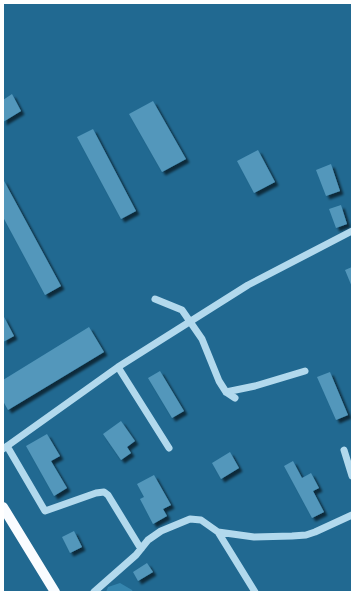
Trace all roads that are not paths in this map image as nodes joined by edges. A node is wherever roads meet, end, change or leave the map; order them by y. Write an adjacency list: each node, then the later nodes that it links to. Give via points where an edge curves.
1 (352, 231): 3 (street, via 248,285)
2 (155, 299): 3 (street, via 182,310)
3 (190, 321): 4 (street); 6 (street, via 202,339)
4 (118, 367): 8 (street); 9 (street)
5 (305, 372): 6 (street)
6 (226, 392): 7 (street)
7 (235, 398)
8 (5, 448): 15 (street, via 45,511 104,492)
9 (169, 448)
10 (344, 450): 11 (street)
11 (352, 476)
12 (3, 506): 16 (main road)
13 (352, 515): 14 (street, via 306,535 254,537)
14 (218, 532): 15 (street, via 202,520 190,519 161,531 148,540); 18 (street)
15 (141, 549): 17 (street)
16 (55, 592)
17 (94, 592)
18 (255, 592)

